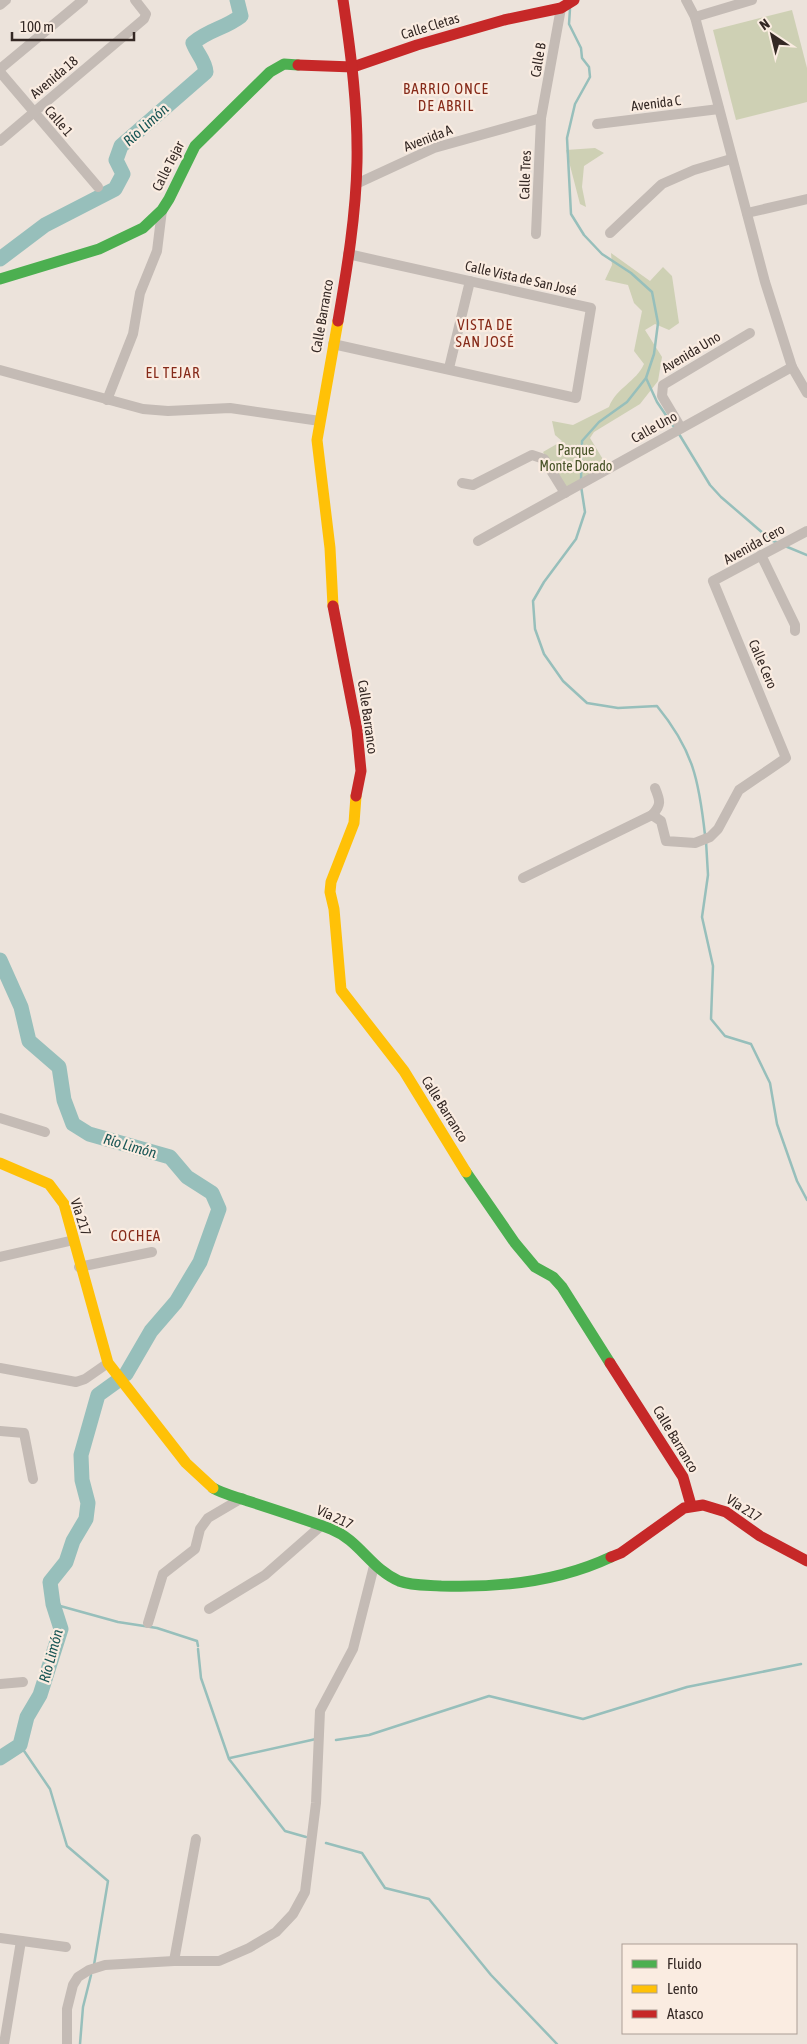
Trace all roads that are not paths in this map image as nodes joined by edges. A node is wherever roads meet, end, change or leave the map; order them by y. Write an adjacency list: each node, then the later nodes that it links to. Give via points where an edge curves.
1 (6, 0): 8 (street)
2 (83, 0): 12 (street)
3 (135, 0): 14 (street, Avenida 18, via 146,14 142,22)
4 (343, 0): 11 (street, Calle Barranco)
5 (574, 0): 9 (street, Calle Cletas)
6 (686, 0): 10 (street)
7 (752, 0): 10 (street)
8 (0, 5)
9 (561, 8): 11 (street, Calle Cletas, via 434,40); 15 (street, Calle B)
10 (695, 17): 13 (street)
11 (353, 68): 19 (street, Calle Barranco); 22 (street, Calle Tejar, via 284,64 270,72 195,146)
12 (0, 71): 14 (street, Calle 1)
13 (719, 109): 16 (street, Avenida C); 18 (street)
14 (33, 113): 17 (street, Avenida 18); 20 (street, Calle 1)
15 (541, 118): 19 (street, Avenida A, via 434,148); 25 (street, Calle Tres)
16 (597, 124)
17 (0, 141)
18 (731, 159): 23 (street); 24 (street, via 662,184)
19 (356, 184): 26 (street, Calle Barranco)
20 (98, 187)
21 (807, 199): 23 (street)
22 (162, 210): 27 (street, Calle Tejar, via 143,228 124,238 49,266); 35 (street, via 157,251 140,293 133,334)
23 (747, 214): 31 (street)
24 (610, 232)
25 (536, 234)
26 (348, 254): 28 (street, Calle Vista de San José); 30 (street, Calle Barranco)
27 (0, 279)
28 (470, 281): 32 (street); 32 (street, Calle Vista de San José, via 591,308 576,398)
29 (750, 333): 37 (street, Avenida Uno, via 663,385 662,396)
30 (332, 344): 32 (street, Calle Vista de San José); 36 (street, Calle Barranco)
31 (792, 366): 34 (street); 37 (street, Calle Uno)
32 (449, 368)
33 (0, 370): 35 (street)
34 (807, 393)
35 (107, 400): 36 (street, via 143,409 230,408)
36 (320, 421): 60 (street, Calle Barranco, via 318,460 330,548 332,599 357,730 360,771 354,823 330,892 341,990 358,1016 404,1071 468,1177 510,1236 535,1267 562,1286 683,1477)
37 (680, 428): 39 (street, Calle Uno)
38 (462, 483): 39 (street, via 473,485 532,455 544,459)
39 (566, 493): 41 (street, Calle Uno)
40 (807, 531): 42 (street, Avenida Cero)
41 (478, 541)
42 (761, 555): 43 (street, Avenida Cero); 44 (street, via 796,625)
43 (713, 581): 46 (street, Calle Cero, via 786,758 739,790 718,829 706,840 695,843 666,841 661,821)
44 (794, 631)
45 (655, 788): 46 (street, via 660,803)
46 (652, 815): 47 (street)
47 (523, 878)
48 (0, 1118): 49 (street)
49 (45, 1132)
50 (0, 1163): 51 (street, Vía 217, via 50,1184 64,1204)
51 (74, 1240): 53 (street); 54 (street, Vía 217)
52 (152, 1252): 54 (street)
53 (0, 1257)
54 (79, 1267): 55 (street, Vía 217)
55 (108, 1363): 56 (street, via 76,1382); 59 (street, Vía 217, via 200,1478 214,1489)
56 (0, 1368)
57 (0, 1431): 58 (street, via 24,1433)
58 (33, 1479)
59 (242, 1498): 61 (street, Vía 217); 65 (street, via 208,1518 200,1529 195,1549 163,1574)
60 (691, 1505): 62 (street, Vía 217, via 713,1506 726,1512 760,1536); 63 (street, Vía 217, via 621,1553 595,1566 512,1585 423,1585 400,1581)
61 (322, 1524): 63 (street, Vía 217, via 353,1542); 64 (street, via 265,1575)
62 (807, 1560)
63 (374, 1566): 72 (street, via 353,1649 320,1711 316,1803 304,1892 297,1907 276,1932 250,1948 219,1961)
64 (209, 1609)
65 (148, 1623)
66 (24, 1682): 67 (street)
67 (0, 1684)
68 (196, 1838): 72 (street)
69 (0, 1938): 70 (street)
70 (21, 1941): 71 (street); 73 (street)
71 (66, 1947)
72 (174, 1961): 74 (street, via 105,1966 88,1970 78,1977 67,2009)
73 (3, 2039)
74 (68, 2044)

